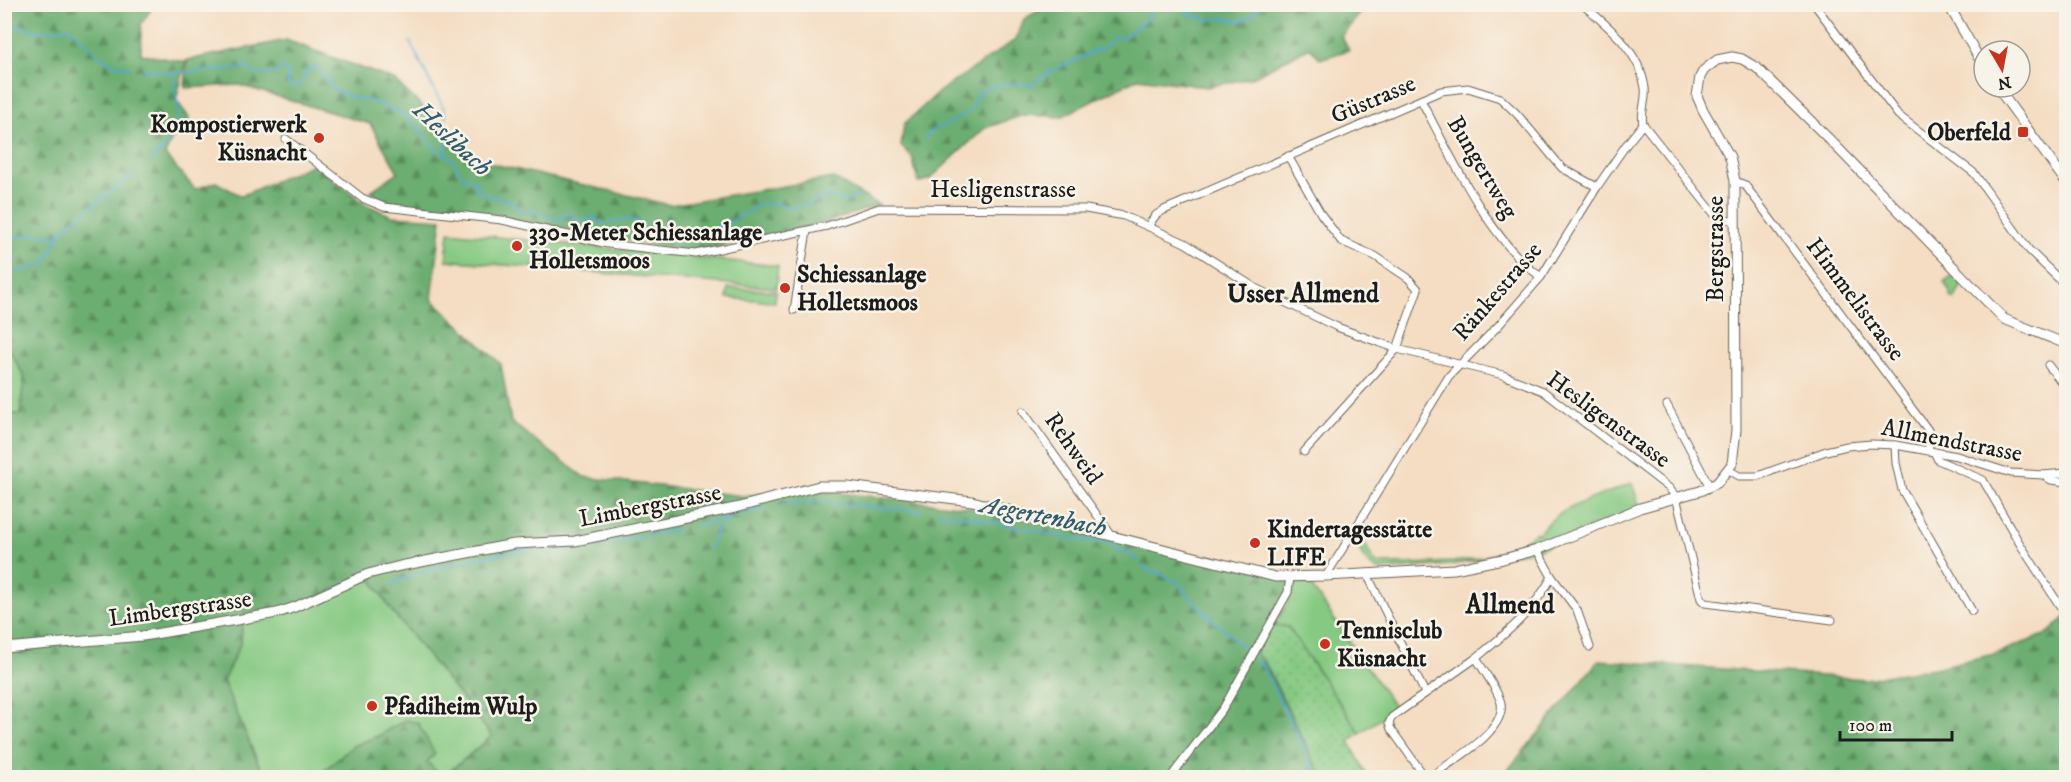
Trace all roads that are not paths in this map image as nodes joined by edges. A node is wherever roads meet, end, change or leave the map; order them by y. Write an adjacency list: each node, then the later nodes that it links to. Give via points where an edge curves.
1 (1582, 4): 7 (street, via 1620,38 1635,60 1646,91)
2 (1814, 4): 17 (street, via 1898,115 1974,173 2029,250)
3 (1948, 4): 4 (street)
4 (1972, 46)
5 (2005, 99): 11 (street)
6 (1421, 100): 9 (street, Güstrasse); 12 (street, Güstrasse, via 1441,91 1468,88 1500,99 1563,168); 16 (street, Bungertweg, via 1489,221 1528,268)
7 (1643, 124): 12 (street, Ränkestrasse); 13 (street, via 1715,214 1721,219)
8 (286, 139): 15 (street, Hesligenstrasse, via 362,198 384,207 502,220 608,244 696,254)
9 (1288, 156): 14 (street, Güstrasse, via 1164,210); 20 (street, via 1341,241 1375,256 1408,278 1418,290)
10 (1734, 181): 13 (street, Bergstrasse); 19 (street, Bergstrasse, via 1730,157 1697,96 1704,70 1717,60 1732,57 1757,68 2004,319); 27 (street, Himmelistrasse, via 1745,185 1903,394 1929,430)
11 (2067, 182)
12 (1597, 187): 16 (street, Ränkestrasse)
13 (1735, 220): 29 (street, Bergstrasse, via 1736,449)
14 (1148, 226): 15 (street, Hesligenstrasse, via 1125,216 1086,209 879,208); 20 (street, Hesligenstrasse, via 1185,243 1257,289)
15 (807, 231): 18 (street)
16 (1541, 277): 21 (street, Ränkestrasse)
17 (2067, 286)
18 (794, 310)
19 (2067, 344)
20 (1397, 350): 21 (street, Hesligenstrasse); 28 (street)
21 (1458, 365): 34 (street, Hesligenstrasse, via 1503,375 1543,391); 38 (street, Ränkestrasse)
22 (2048, 365): 23 (street)
23 (2067, 388)
24 (1667, 405): 33 (street)
25 (1023, 411): 35 (street, Rehweid)
26 (1895, 445): 27 (street, Allmendstrasse); 29 (street, Allmendstrasse, via 1846,446 1758,476 1740,476); 42 (street, via 1902,490)
27 (1932, 451): 31 (street, Allmendstrasse, via 2012,473); 41 (street, via 1938,460 1983,480)
28 (1304, 452)
29 (1729, 470): 33 (street)
30 (2067, 473): 31 (street, Allmendstrasse)
31 (2043, 475): 32 (street)
32 (2067, 482)
33 (1710, 487): 34 (street)
34 (1676, 497): 36 (street); 43 (street, via 1705,603)
35 (1113, 537): 39 (street, Limbergstrasse, via 1275,577); 45 (street, Limbergstrasse, via 972,501 819,486 575,541 514,544 400,566 368,574 277,613 143,636)
36 (1537, 550): 37 (street, via 1473,566); 40 (street)
37 (1367, 574): 38 (street); 47 (street)
38 (1326, 576): 39 (street, Limbergstrasse)
39 (1290, 577): 48 (street, via 1288,592 1235,689)
40 (1552, 578): 44 (street, via 1577,610); 46 (street, via 1521,621)
41 (2060, 606)
42 (1972, 611)
43 (1832, 620)
44 (1590, 647)
45 (4, 648)
46 (1476, 658): 47 (street); 47 (street, via 1500,700 1499,720 1483,739 1427,776 1389,723)
47 (1425, 693)
48 (1170, 777)

